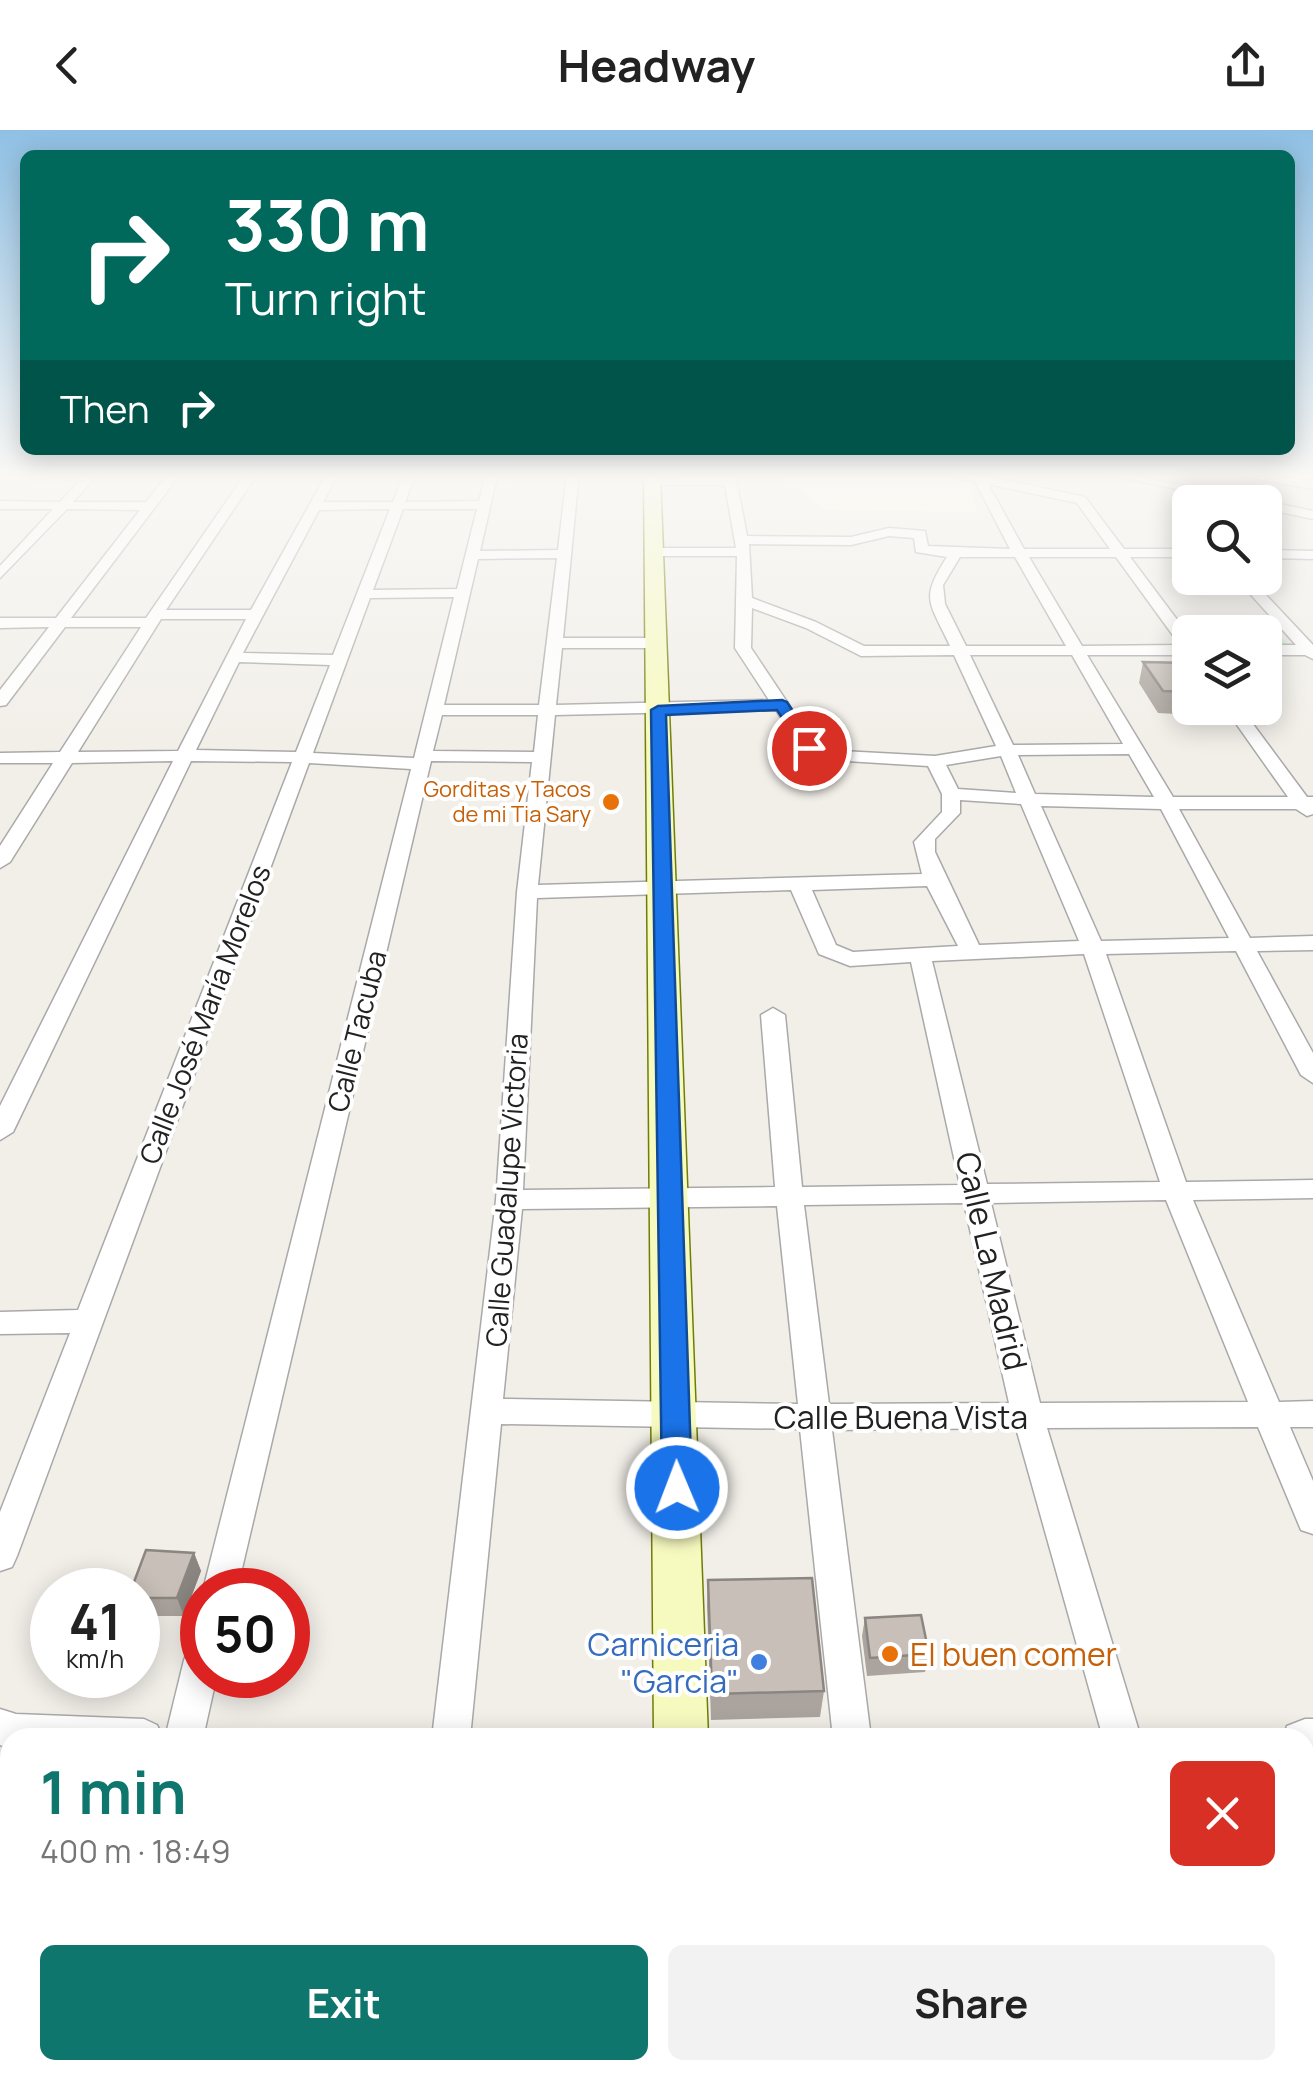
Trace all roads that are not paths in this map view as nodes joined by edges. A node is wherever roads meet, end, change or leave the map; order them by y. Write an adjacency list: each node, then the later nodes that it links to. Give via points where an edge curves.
1 (103, 564): 18 (street)
2 (191, 564): 17 (street)
3 (285, 564): 16 (street)
4 (376, 564): 12 (street, Calle José María Morelos)
5 (470, 564): 13 (street, Calle Tacuba)
6 (560, 564): 21 (street, Calle Guadalupe Victoria)
7 (654, 564): 22 (main road)
8 (744, 564): 15 (street)
9 (949, 564): 24 (street, via 936,593)
10 (1028, 564): 25 (street)
11 (1127, 564): 20 (street)
12 (364, 594): 13 (street); 29 (street, Calle José María Morelos)
13 (463, 594): 32 (street, Calle Tacuba)
14 (1259, 595): 27 (street)
15 (744, 600): 24 (street, via 856,650); 31 (street, via 744,648)
16 (257, 615): 17 (street); 28 (street)
17 (154, 618): 18 (street); 42 (street)
18 (58, 622): 19 (street); 30 (street)
19 (0, 623)
20 (1172, 625)
21 (555, 643): 22 (street); 33 (street, Calle Guadalupe Victoria)
22 (657, 643): 34 (main road)
23 (1172, 649): 25 (street)
24 (958, 651): 25 (street); 37 (street)
25 (1080, 651): 36 (street)
26 (1282, 651): 27 (street)
27 (1312, 652)
28 (233, 657): 29 (street); 38 (street)
29 (336, 660): 39 (street, Calle José María Morelos)
30 (0, 699)
31 (782, 705): 34 (street); 44 (street, via 819,755)
32 (437, 710): 33 (street); 43 (street, Calle Tacuba)
33 (547, 710): 34 (street); 40 (street, Calle Guadalupe Victoria)
34 (658, 710): 52 (main road)
35 (1246, 725): 48 (street)
36 (1135, 749): 37 (street); 47 (street)
37 (1007, 750): 44 (street); 46 (street)
38 (186, 756): 39 (street); 42 (street); 61 (street)
39 (304, 757): 43 (street); 68 (street, Calle José María Morelos)
40 (542, 757): 43 (street); 53 (street, Calle Guadalupe Victoria)
41 (0, 758): 42 (street)
42 (64, 759): 49 (street)
43 (424, 760): 78 (street, Calle Tacuba)
44 (935, 761): 45 (street)
45 (951, 794): 46 (street); 50 (street, via 951,814 924,842)
46 (1030, 800): 47 (street); 56 (street)
47 (1167, 804): 48 (street); 54 (street)
48 (1309, 808)
49 (0, 862)
50 (934, 880): 51 (street); 57 (street)
51 (799, 884): 52 (street); 58 (street, via 832,954)
52 (664, 888): 53 (street); 65 (main road)
53 (527, 892): 67 (street, Calle Guadalupe Victoria)
54 (1244, 942): 55 (street); 56 (street); 60 (street)
55 (1313, 943)
56 (1092, 948): 57 (street); 64 (street)
57 (970, 951): 58 (street)
58 (920, 956): 63 (street, Calle La Madrid)
59 (773, 1016): 66 (street)
60 (1313, 1076)
61 (0, 1132)
62 (1313, 1189): 64 (street)
63 (976, 1194): 64 (street); 66 (street); 75 (street, Calle La Madrid)
64 (1176, 1194): 71 (street)
65 (671, 1196): 66 (street); 67 (street); 73 (main road)
66 (789, 1196): 74 (street)
67 (509, 1200): 70 (street, Calle Guadalupe Victoria)
68 (88, 1321): 69 (street); 77 (street, Calle José María Morelos)
69 (0, 1323)
70 (488, 1411): 73 (street, Calle Buena Vista); 81 (street, Calle Guadalupe Victoria)
71 (1271, 1414): 72 (street, Calle Buena Vista); 75 (street, Calle Buena Vista); 76 (street)
72 (1313, 1414)
73 (676, 1416): 74 (street, Calle Buena Vista); 82 (main road)
74 (817, 1417): 75 (street, Calle Buena Vista); 83 (street)
75 (1028, 1417): 84 (street, Calle La Madrid)
76 (1313, 1520)
77 (0, 1556)
78 (225, 1568)
79 (193, 1698): 80 (street)
80 (186, 1728)
81 (452, 1728)
82 (681, 1728)
83 (851, 1728)
84 (1119, 1728)

